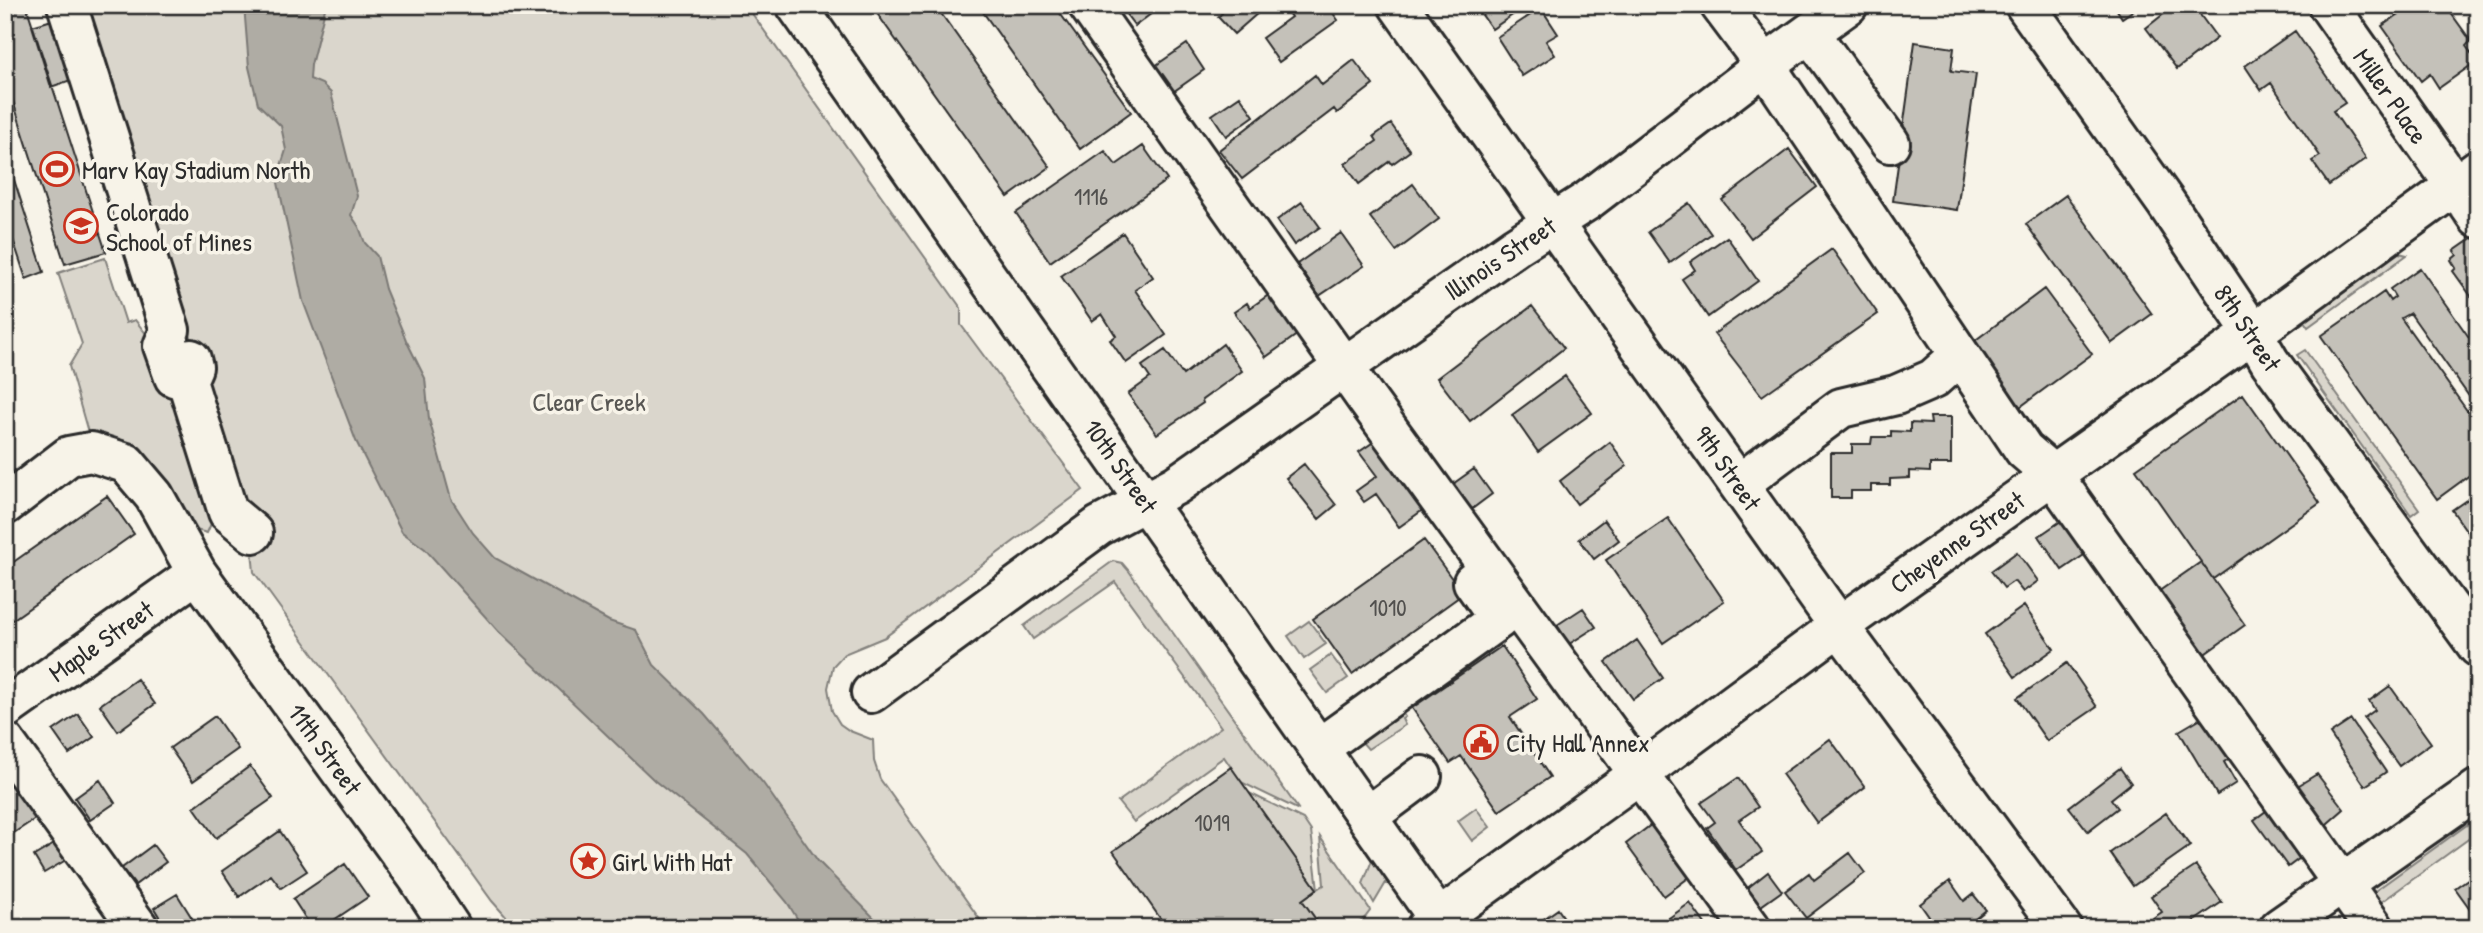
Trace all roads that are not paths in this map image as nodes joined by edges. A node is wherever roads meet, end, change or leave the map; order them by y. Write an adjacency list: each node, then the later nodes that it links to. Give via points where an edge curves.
1 (67, 5): 22 (street, via 168,323 163,346 170,370 174,377 187,381 228,512)
2 (796, 5): 20 (street, 10th Street)
3 (1088, 5): 17 (street)
4 (1398, 5): 14 (street, 9th Street)
5 (1720, 5): 10 (street)
6 (1848, 5): 9 (street, Illinois Street)
7 (2025, 5): 15 (street, 8th Street)
8 (2328, 5): 12 (street, Miller Place)
9 (1810, 33): 10 (street, Illinois Street); 11 (street)
10 (1765, 65): 14 (street, Illinois Street); 16 (street)
11 (1890, 143)
12 (2466, 178): 13 (street, Miller Place); 15 (street, Cheyenne Street)
13 (2478, 218)
14 (1552, 223): 17 (street, Illinois Street); 19 (street, 9th Street)
15 (2253, 332): 18 (street, Cheyenne Street); 25 (street, 8th Street, via 2270,362)
16 (1960, 355): 18 (street, via 2024,450); 19 (street, via 1933,379 1896,395 1841,408)
17 (1344, 366): 20 (street, Illinois Street); 32 (street)
18 (2052, 474): 26 (street, Cheyenne Street); 36 (street)
19 (1739, 484): 26 (street, 9th Street)
20 (1145, 502): 28 (street, Illinois Street, via 1099,526); 31 (street, 10th Street)
21 (5, 505): 24 (street, 11th Street, via 69,456 91,452 126,463 154,496)
22 (253, 533)
23 (1458, 561): 31 (street, via 1499,619)
24 (197, 573): 29 (street, Maple Street); 39 (street, 11th Street)
25 (2464, 599): 27 (street, 8th Street)
26 (1839, 626): 32 (street, Cheyenne Street); 41 (street, 9th Street)
27 (2478, 647)
28 (871, 693)
29 (5, 709)
30 (5, 742): 38 (street)
31 (1319, 748): 35 (street, 10th Street)
32 (1638, 775): 37 (street, Cheyenne Street); 40 (street)
33 (1422, 776): 35 (street)
34 (2478, 789): 36 (street)
35 (1367, 817): 37 (street, 10th Street)
36 (2343, 883): 42 (street); 43 (street)
37 (1436, 925)
38 (139, 928)
39 (451, 928)
40 (1751, 928)
41 (2062, 928)
42 (2278, 928)
43 (2374, 928)

